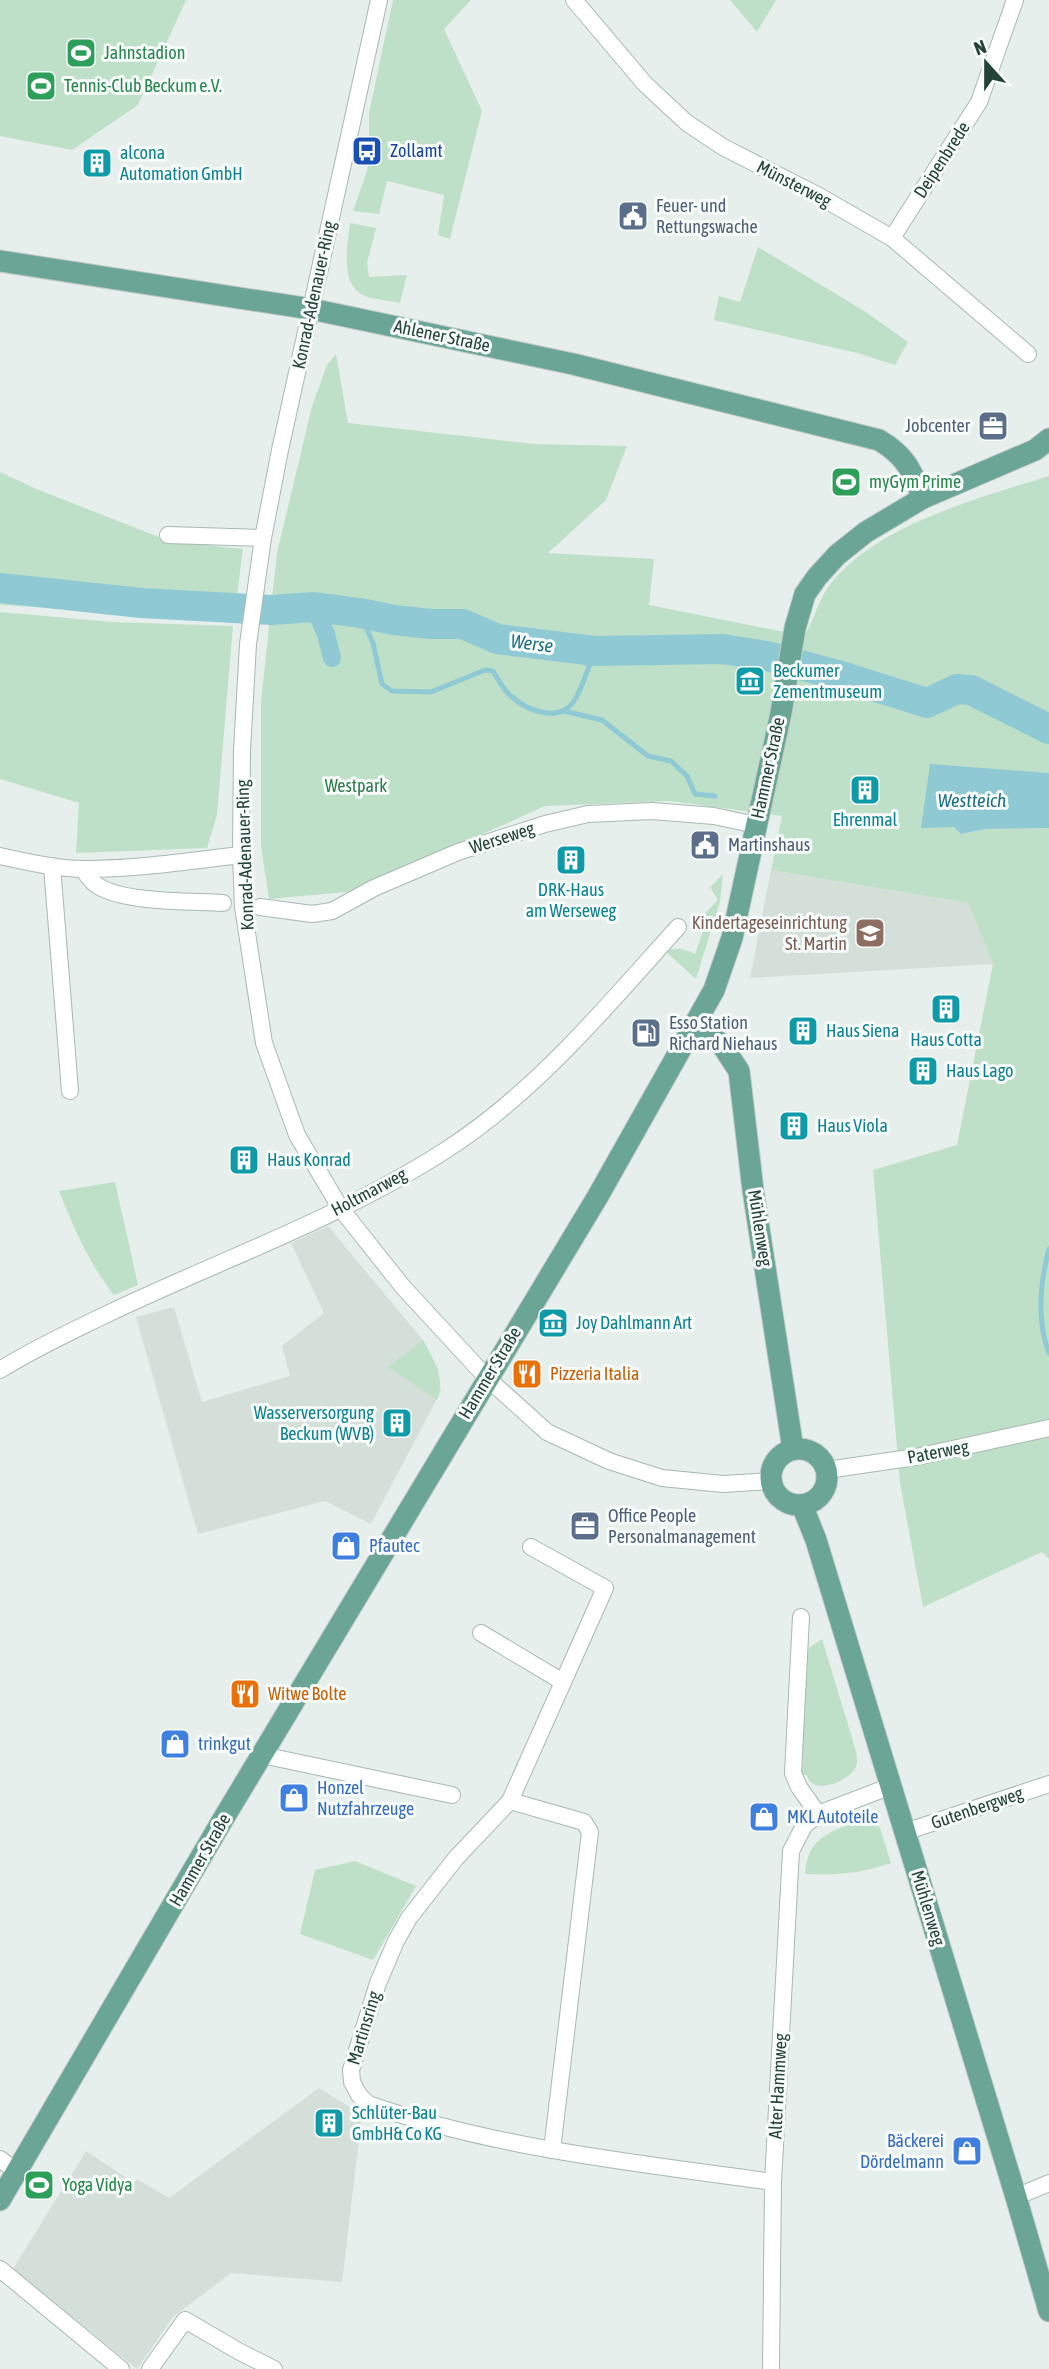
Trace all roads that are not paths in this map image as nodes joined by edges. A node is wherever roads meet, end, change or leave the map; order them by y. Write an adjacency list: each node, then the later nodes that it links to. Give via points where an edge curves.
1 (379, 0): 6 (street, Konrad-Adenauer-Ring)
2 (574, 0): 4 (street, Münsterweg, via 645,83 687,123)
3 (1015, 0): 4 (street, Deipenbrede, via 979,102)
4 (892, 238): 7 (street, Münsterweg)
5 (0, 261): 6 (main road, Ahlener Straße)
6 (311, 309): 9 (main road, Ahlener Straße, via 573,364 879,440 909,464); 11 (street, Konrad-Adenauer-Ring)
7 (1028, 354)
8 (1049, 439): 9 (main road, Hammer Straße, via 1035,450)
9 (923, 498): 12 (main road, Hammer Straße, via 837,555 805,594)
10 (169, 535): 11 (street)
11 (263, 538): 13 (street, Konrad-Adenauer-Ring, via 248,644)
12 (756, 825): 18 (street, Werseweg, via 652,811 588,814 458,852 332,911 312,914); 20 (main road, Hammer Straße, via 732,938 714,990)
13 (241, 855): 16 (street); 22 (street, Konrad-Adenauer-Ring, via 243,907 264,1043 297,1135)
14 (0, 856): 15 (street)
15 (52, 866): 16 (street); 21 (street)
16 (83, 869): 17 (street, via 97,886 116,893)
17 (223, 903)
18 (260, 907)
19 (678, 927): 22 (street, Holtmarweg, via 594,1020 507,1105 446,1150)
20 (696, 1023): 24 (main road, Hammer Straße, via 598,1196); 26 (main road, Mühlenweg, via 722,1045 739,1071)
21 (69, 1091)
22 (341, 1209): 23 (street, Holtmarweg, via 147,1295); 24 (street, Konrad-Adenauer-Ring, via 403,1287)
23 (0, 1370)
24 (486, 1378): 28 (street, Konrad-Adenauer-Ring, via 547,1432 609,1461 691,1483); 34 (main road, Hammer Straße)
25 (1049, 1427): 27 (street, Paterweg, via 916,1457)
26 (793, 1449): 27 (main road, via 809,1450); 28 (main road, via 778,1458)
27 (827, 1470): 29 (main road, via 820,1497)
28 (771, 1481): 29 (main road, via 785,1502)
29 (802, 1505): 36 (main road, Mühlenweg)
30 (531, 1547): 33 (street, Martinsring, via 605,1588)
31 (801, 1617): 39 (street, via 793,1773)
32 (481, 1633): 33 (street)
33 (563, 1682): 38 (street, Martinsring)
34 (262, 1755): 37 (street); 42 (main road, Hammer Straße)
35 (1049, 1784): 40 (street, Gutenbergweg)
36 (891, 1786): 39 (street, Alter Hammweg); 40 (main road, Mühlenweg)
37 (452, 1795)
38 (510, 1801): 41 (street, via 584,1822 590,1832); 41 (street, Martinsring, via 456,1858 396,1941 378,1983 351,2070 352,2082 368,2104 469,2133)
39 (818, 1814): 43 (street, Alter Hammweg, via 804,1826 791,1851)
40 (905, 1832): 45 (main road, Mühlenweg)
41 (552, 2150): 43 (street, Martinsring)
42 (9, 2166): 46 (main road, Hammer Straße)
43 (773, 2182): 52 (street, Alter Hammweg)
44 (1049, 2183): 45 (street)
45 (1016, 2197): 48 (main road, Mühlenweg)
46 (0, 2200)
47 (0, 2269): 49 (street)
48 (1049, 2311)
49 (121, 2369)
50 (150, 2369): 51 (street, via 185,2320)
51 (274, 2369)
52 (771, 2369)

